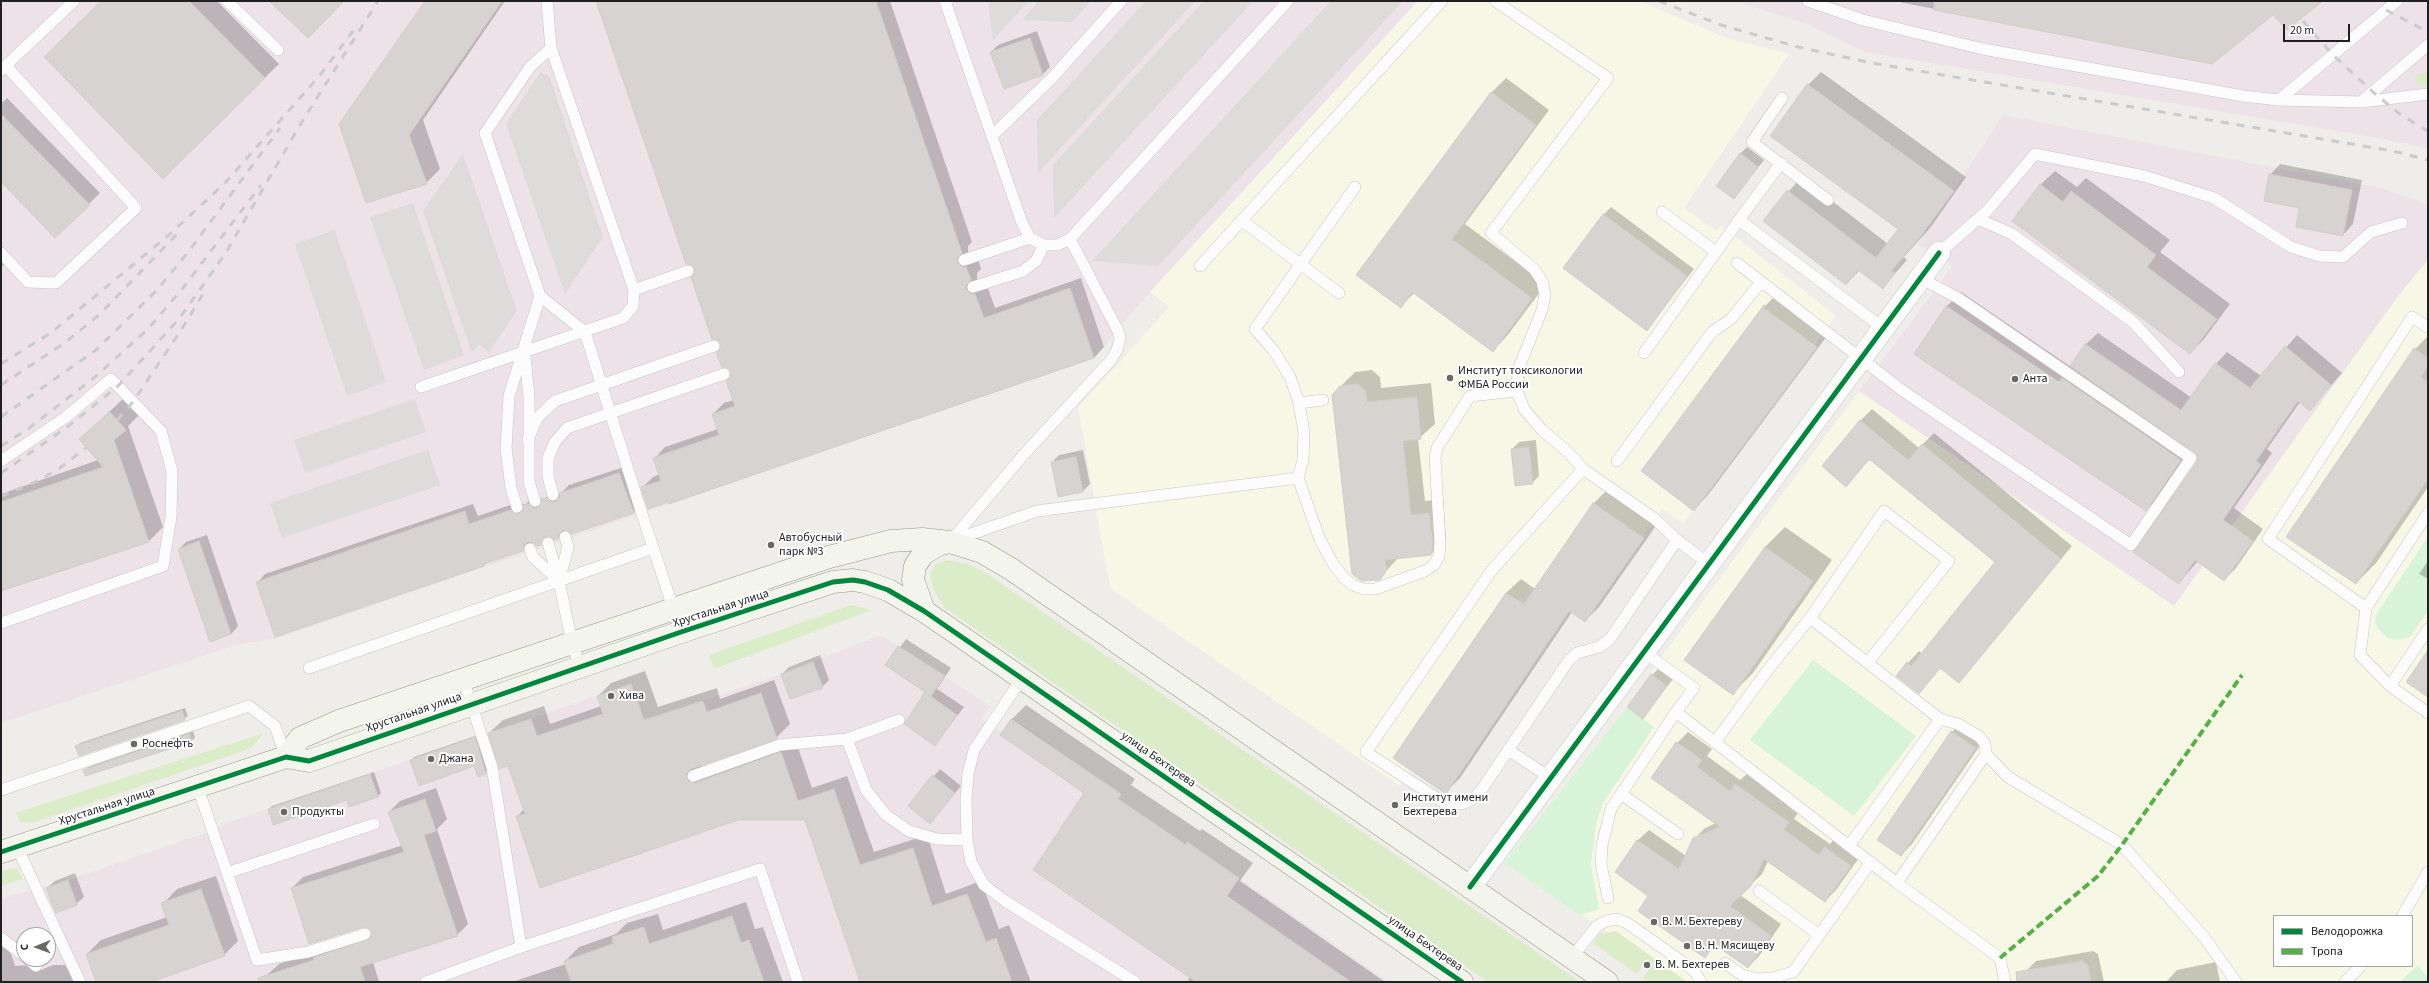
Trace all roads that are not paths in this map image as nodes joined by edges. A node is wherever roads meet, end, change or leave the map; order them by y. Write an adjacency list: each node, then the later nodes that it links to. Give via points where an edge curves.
1 (74, 1): 14 (lane)
2 (227, 1): 13 (lane)
3 (547, 1): 12 (lane)
4 (944, 1): 19 (lane)
5 (1121, 1): 19 (lane, via 1052,78)
6 (1288, 1): 29 (lane)
7 (1442, 1): 25 (lane)
8 (1495, 1): 56 (lane, via 1608,78 1491,233 1534,269 1542,281 1545,295 1542,310 1518,370)
9 (1808, 1): 17 (lane, via 1864,20 1983,49 2205,90)
10 (2397, 1): 17 (lane)
11 (2428, 45): 18 (lane)
12 (551, 48): 42 (lane); 44 (lane, via 530,67 485,133)
13 (278, 50)
14 (4, 68): 32 (lane, via 136,208 56,283 28,282)
15 (2428, 94): 18 (lane)
16 (1782, 98): 20 (lane, via 1752,142)
17 (2279, 100): 18 (lane)
18 (2361, 102)
19 (992, 136): 28 (lane, via 1022,223)
20 (1781, 163): 22 (lane); 26 (lane)
21 (1355, 187): 36 (lane)
22 (1828, 200)
23 (1662, 212): 31 (lane)
24 (1978, 219): 27 (lane, via 2035,154 2144,176 2214,198 2291,247 2319,256 2343,257 2371,232); 33 (lane); 52 (lane, via 2012,234 2132,322)
25 (1241, 220): 36 (lane); 37 (lane)
26 (1739, 220): 31 (lane); 46 (lane)
27 (2402, 223)
28 (1030, 238): 30 (lane); 34 (lane)
29 (1070, 239): 30 (lane, via 1057,245); 72 (lane, via 1118,330 1120,338 1117,350 1111,360 1026,452)
30 (1044, 245): 41 (lane, via 1036,261 1023,271)
31 (1716, 252): 50 (lane)
32 (1, 253)
33 (1939, 253): 39 (street)
34 (964, 260)
35 (1737, 263): 40 (lane)
36 (1300, 264): 43 (lane); 58 (lane, via 1255,329 1274,351 1290,378)
37 (1200, 266)
38 (688, 271): 42 (lane)
39 (1920, 278): 46 (street); 51 (lane, via 1958,298 2191,458 2131,545)
40 (1761, 282): 51 (lane); 62 (lane, via 1731,319 1712,332)
41 (973, 288)
42 (634, 290): 47 (lane, via 633,306 623,318)
43 (1339, 293)
44 (540, 296): 47 (lane); 49 (lane)
45 (2428, 327): 78 (lane, via 2412,317 2268,539)
46 (1883, 328): 51 (street)
47 (585, 332): 49 (lane); 54 (lane)
48 (714, 346): 54 (lane)
49 (524, 352): 55 (lane); 60 (lane); 67 (lane, via 509,396 506,448 511,488)
50 (1644, 353)
51 (1860, 360): 75 (street)
52 (2179, 372)
53 (724, 374): 59 (lane)
54 (602, 385): 59 (lane); 60 (lane, via 554,401 538,417)
55 (421, 387)
56 (1517, 391): 63 (lane, via 1524,409 1542,430); 64 (lane, via 1470,396 1437,448 1435,458 1439,556 1434,565 1425,571 1375,589 1353,585 1334,565 1320,540)
57 (1323, 400): 58 (lane)
58 (1299, 403): 64 (lane, via 1304,432 1303,460)
59 (611, 413): 65 (lane, via 567,428 555,442 548,458 548,476); 74 (lane)
60 (528, 439): 66 (lane, via 529,482)
61 (1, 461): 82 (lane, via 66,417 111,379 161,431 172,471 171,518 163,566)
62 (1617, 462)
63 (1584, 469): 70 (lane, via 1655,519); 100 (lane, via 1492,570 1366,752 1441,801 1462,804 1472,799)
64 (1298, 478): 72 (lane, via 1037,511)
65 (553, 495)
66 (535, 502)
67 (517, 508)
68 (2428, 513): 78 (lane)
69 (565, 537): 76 (lane, via 568,547)
70 (1677, 540): 75 (lane); 100 (lane, via 1610,639 1599,647 1577,653 1569,660)
71 (548, 542): 76 (lane)
72 (950, 542): 79 (street, Хрустальная улица, via 922,539 891,541 829,557); 80 (street, via 938,545 923,554 915,566 913,580); 117 (street, via 982,552 1011,569)
73 (530, 548): 76 (lane, via 533,557)
74 (653, 548): 76 (lane); 79 (lane)
75 (1709, 564): 86 (street)
76 (559, 581): 85 (lane); 89 (lane)
77 (833, 582): 80 (street, улица Бехтерева, via 865,582 888,590); 84 (street, Хрустальная улица)
78 (2366, 608): 92 (lane, via 2360,654)
79 (673, 609): 84 (lane); 85 (street, Хрустальная улица)
80 (924, 611): 90 (street, улица Бехтерева)
81 (1810, 618): 87 (lane); 87 (lane, via 1884,511 1949,561); 99 (lane)
82 (1, 623)
83 (2428, 629): 92 (lane)
84 (681, 632): 88 (street, Хрустальная улица)
85 (572, 643): 88 (lane); 91 (street, Хрустальная улица)
86 (1644, 652): 94 (lane, via 1694,688); 104 (street)
87 (1868, 662): 96 (lane)
88 (580, 667): 93 (street, Хрустальная улица)
89 (309, 668)
90 (1022, 678): 110 (lane, via 974,750 968,774); 136 (street, улица Бехтерева)
91 (463, 679): 93 (lane); 102 (street, Хрустальная улица, via 300,738)
92 (2390, 686): 95 (lane)
93 (471, 704): 102 (street, Хрустальная улица, via 309,761); 124 (lane, via 492,767)
94 (1676, 712): 99 (lane); 107 (lane)
95 (2428, 713)
96 (1940, 719): 101 (lane, via 1958,724 1980,737 1985,744); 111 (lane)
97 (898, 720): 98 (lane)
98 (847, 739): 103 (lane, via 780,745); 110 (lane, via 866,790 886,815 909,831 937,839)
99 (1716, 742): 111 (lane)
100 (1508, 750): 104 (lane)
101 (1986, 754): 116 (lane); 139 (lane, via 2008,777 2122,845 2204,937)
102 (286, 757): 105 (street, Хрустальная улица); 106 (lane, via 275,726 249,706)
103 (693, 776)
104 (1551, 778): 117 (street)
105 (198, 788): 112 (street, Хрустальная улица); 115 (lane)
106 (1, 790)
107 (1621, 794): 109 (lane); 119 (lane, via 1611,809 1602,845 1602,875)
108 (374, 824): 115 (lane)
109 (1678, 834)
110 (967, 840): 129 (lane, via 971,862 984,885 1004,901)
111 (1849, 846): 113 (lane)
112 (9, 849): 131 (lane)
113 (1871, 862): 116 (lane); 122 (lane)
114 (2428, 872): 120 (lane)
115 (227, 873): 121 (lane, via 257,960 308,952)
116 (1897, 883): 138 (lane, via 2000,958)
117 (1470, 887): 126 (street)
118 (1759, 891): 122 (lane)
119 (1608, 898)
120 (2403, 915)
121 (365, 934)
122 (1819, 935): 127 (lane, via 1793,972 1758,979 1742,975)
123 (1, 938): 125 (lane)
124 (521, 947): 132 (lane); 133 (lane, via 760,869)
125 (16, 950)
126 (1572, 957): 130 (street); 137 (lane, via 1597,926 1617,919 1627,922 1687,965)
127 (1725, 963)
128 (2360, 967): 140 (lane)
129 (1116, 970): 134 (lane); 135 (lane)
130 (1604, 981)
131 (80, 982)
132 (426, 982)
133 (798, 982)
134 (1116, 982)
135 (1135, 982)
136 (1462, 982)
137 (1701, 982)
138 (2005, 982)
139 (2236, 982)
140 (2345, 982)

